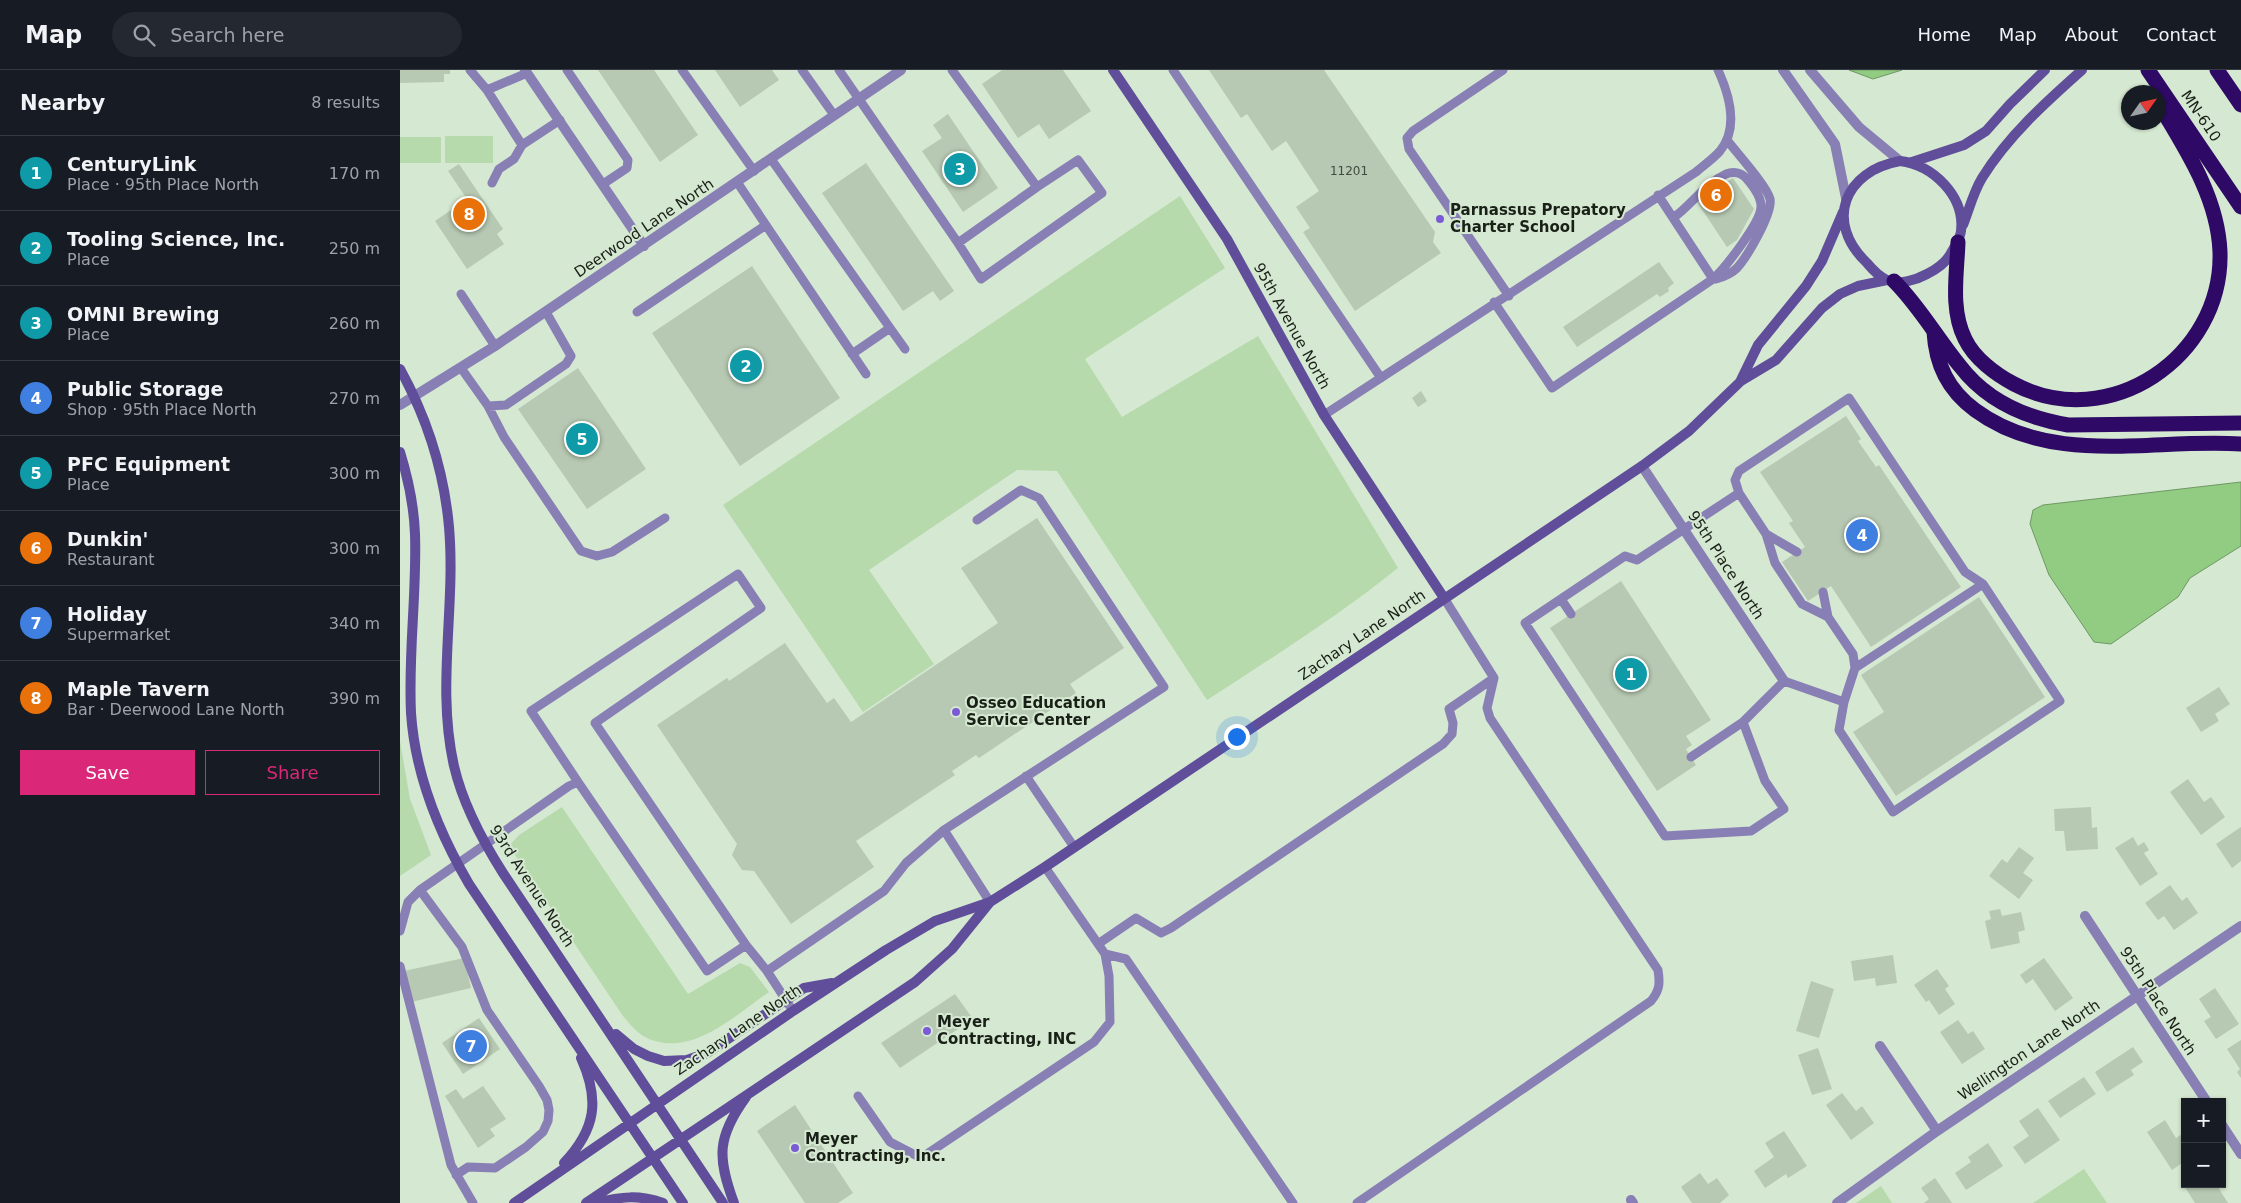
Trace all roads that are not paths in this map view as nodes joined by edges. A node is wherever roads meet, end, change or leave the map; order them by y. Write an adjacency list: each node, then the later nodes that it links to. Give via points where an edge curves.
1 (470, 70): 21 (lane)
2 (567, 70): 35 (lane, via 628,160 628,168)
3 (682, 70): 32 (lane)
4 (802, 70): 24 (lane)
5 (839, 70): 22 (lane)
6 (901, 70): 22 (street, Deerwood Lane North)
7 (952, 70): 36 (lane)
8 (1113, 70): 65 (main road, 95th Avenue North, via 1227,239)
9 (1173, 70): 60 (lane)
10 (1503, 70): 48 (lane, via 1407,138 1409,149)
11 (1718, 70): 27 (lane, via 1729,106 1731,125)
12 (1783, 70): 38 (street, via 1835,144)
13 (1810, 70): 30 (street, via 1859,127)
14 (2045, 70): 31 (main road, via 1986,132 1964,145)
15 (2082, 70): 42 (main road, via 2034,114 1991,165 1974,194)
16 (2144, 70): 20 (highway)
17 (2148, 70): 39 (highway, MN-610)
18 (2216, 70): 23 (highway)
19 (526, 71): 21 (lane); 26 (street)
20 (2151, 85)
21 (487, 90): 28 (lane)
22 (858, 99): 24 (street, Deerwood Lane North); 43 (lane)
23 (2241, 106)
24 (834, 116): 29 (street, Deerwood Lane North)
25 (2166, 116): 42 (highway, via 2202,181 2220,250 2217,284 2205,321 2186,348 2161,373 2129,389 2082,399 2039,394 2000,376 1977,356 1965,339 1961,326 1956,306)
26 (560, 120): 28 (lane); 35 (street)
27 (1727, 140): 37 (lane, via 1720,151 1696,172); 45 (lane, via 1770,198 1770,209 1736,269)
28 (522, 144): 34 (lane, via 514,159 499,169)
29 (771, 159): 32 (street, Deerwood Lane North); 52 (lane)
30 (1900, 161): 31 (main road); 38 (main road, via 1869,171 1850,190)
31 (1912, 162): 42 (main road, via 1926,169 1948,188 1960,214)
32 (754, 171): 33 (street, Deerwood Lane North)
33 (737, 182): 41 (lane); 44 (street, Deerwood Lane North)
34 (492, 183)
35 (603, 184): 44 (street)
36 (1037, 187): 43 (lane); 43 (lane, via 1078,160 1102,193 981,279)
37 (1658, 195): 40 (lane); 48 (lane)
38 (1845, 204): 46 (main road, via 1846,228 1851,243 1860,257); 61 (main road, Zachary Lane North, via 1822,261 1758,345)
39 (2241, 207)
40 (1673, 218): 45 (lane); 45 (lane, via 1701,191 1731,172 1742,175 1756,192 1761,211 1730,263)
41 (766, 225): 51 (lane); 56 (lane)
42 (1959, 236): 46 (main road, via 1948,258 1934,270 1908,282)
43 (958, 243)
44 (644, 246): 50 (street, Deerwood Lane North)
45 (1713, 280): 49 (lane, via 1552,388)
46 (1891, 281): 53 (highway, via 1910,297); 61 (main road, Zachary Lane North, via 1858,286 1840,294 1822,308 1776,360)
47 (461, 294): 54 (lane)
48 (1509, 296): 49 (lane)
49 (1494, 302): 60 (lane)
50 (546, 312): 54 (street, Deerwood Lane North); 64 (lane, via 571,356 566,364 506,405)
51 (637, 312)
52 (890, 328): 55 (lane); 56 (lane)
53 (1934, 331): 66 (highway, via 1978,386 2008,406 2049,422 2084,425); 67 (highway, via 1944,376 1954,390 1982,415 2010,430 2044,441 2075,445)
54 (495, 346): 57 (street, Deerwood Lane North)
55 (905, 350)
56 (852, 354): 59 (lane)
57 (461, 368): 62 (street, Deerwood Lane North); 64 (lane)
58 (400, 369): 62 (main road, 93rd Avenue North)
59 (866, 374)
60 (1380, 378): 65 (lane)
61 (1741, 381): 69 (main road, Zachary Lane North, via 1689,431)
62 (415, 396): 63 (street, Deerwood Lane North); 91 (main road, 93rd Avenue North, via 442,478 449,528 446,715 454,766)
63 (400, 405)
64 (488, 406): 71 (lane, via 504,437 581,551 597,556 612,552)
65 (1324, 415): 78 (main road, 95th Avenue North)
66 (2241, 423)
67 (2241, 444)
68 (400, 452): 93 (main road, via 411,498 415,534 411,688 415,742 429,801)
69 (1642, 466): 73 (street, 95th Place North); 78 (main road, Zachary Lane North)
70 (1739, 493): 73 (lane); 74 (lane); 76 (lane, via 1736,480 1739,471 1849,398 1964,572)
71 (665, 518)
72 (976, 520): 88 (lane, via 1021,490 1039,498 1164,687)
73 (1685, 529): 79 (lane, via 1638,560 1625,556); 84 (street, 95th Place North)
74 (1766, 534): 75 (lane); 81 (lane, via 1775,563 1802,604)
75 (1797, 552)
76 (1982, 584): 82 (lane); 85 (lane, via 2060,701 1893,812 1839,730)
77 (1823, 592): 81 (lane)
78 (1444, 598): 83 (lane); 92 (main road, Zachary Lane North)
79 (1561, 599): 80 (lane); 86 (lane, via 1525,623 1665,836 1752,831 1784,809 1765,781)
80 (1571, 614)
81 (1828, 617): 82 (lane, via 1852,654)
82 (1855, 668): 85 (lane)
83 (1494, 678): 100 (lane, via 1449,709 1452,734 1442,744 1171,928 1161,933 1136,918); 133 (lane, via 1487,708 1490,718 1658,970 1660,985 1651,1001)
84 (1784, 681): 85 (lane); 86 (lane)
85 (1844, 702)
86 (1742, 722): 87 (lane)
87 (1691, 757)
88 (1026, 776): 90 (lane); 92 (lane)
89 (578, 782): 91 (lane); 101 (lane, via 707,971); 101 (lane, via 531,711 738,574 761,608 596,723)
90 (944, 830): 96 (lane); 104 (lane, via 906,863 884,891)
91 (485, 845): 93 (lane); 109 (main road, 93rd Avenue North)
92 (1074, 847): 94 (main road, Zachary Lane North)
93 (457, 863): 95 (lane); 110 (main road)
94 (1045, 867): 96 (main road, Zachary Lane North); 100 (lane)
95 (420, 890): 99 (lane, via 408,902); 122 (lane, via 462,947 487,1010 539,1086 549,1110 544,1132 496,1168 468,1167)
96 (990, 902): 105 (main road, Zachary Lane North, via 935,921); 112 (main road, Zachary Lane North, via 952,949 915,982)
97 (2086, 916): 106 (street, 95th Place North)
98 (2241, 926): 106 (street, Wellington Lane North)
99 (400, 931)
100 (1098, 944): 102 (lane)
101 (746, 945): 104 (lane)
102 (1105, 954): 113 (lane, via 1110,1022 1094,1042 921,1158 890,1142); 132 (lane, via 1126,959)
103 (400, 966): 122 (lane)
104 (767, 971): 107 (lane)
105 (837, 981): 107 (main road, via 804,988); 108 (main road, Zachary Lane North)
106 (2137, 996): 114 (street, 95th Place North); 117 (street, Wellington Lane North)
107 (786, 1001): 108 (lane); 109 (main road, via 707,1053 675,1062 634,1049)
108 (793, 1011): 115 (main road, Zachary Lane North)
109 (606, 1026): 115 (main road, 93rd Avenue North)
110 (572, 1036): 116 (main road); 123 (main road, via 593,1089 591,1117 578,1148)
111 (1880, 1046): 117 (street)
112 (751, 1090): 119 (main road, Zachary Lane North); 131 (main road, via 726,1130 723,1174)
113 (858, 1096)
114 (2204, 1098)
115 (658, 1104): 116 (main road, Zachary Lane North); 119 (main road, 93rd Avenue North)
116 (630, 1123): 121 (main road); 123 (main road, Zachary Lane North)
117 (1937, 1131): 134 (street, Wellington Lane North)
118 (2226, 1131): 120 (street)
119 (680, 1138): 121 (main road, Zachary Lane North); 130 (main road, 93rd Avenue North)
120 (2241, 1154)
121 (653, 1156): 126 (main road, Zachary Lane North); 129 (main road)
122 (456, 1174): 124 (lane)
123 (552, 1177): 125 (main road, Zachary Lane North)
124 (473, 1203)
125 (514, 1203)
126 (586, 1203)
127 (597, 1203): 128 (main road, via 633,1196)
128 (663, 1203)
129 (683, 1203)
130 (723, 1203)
131 (734, 1203)
132 (1293, 1203)
133 (1357, 1203)
134 (1837, 1203)

